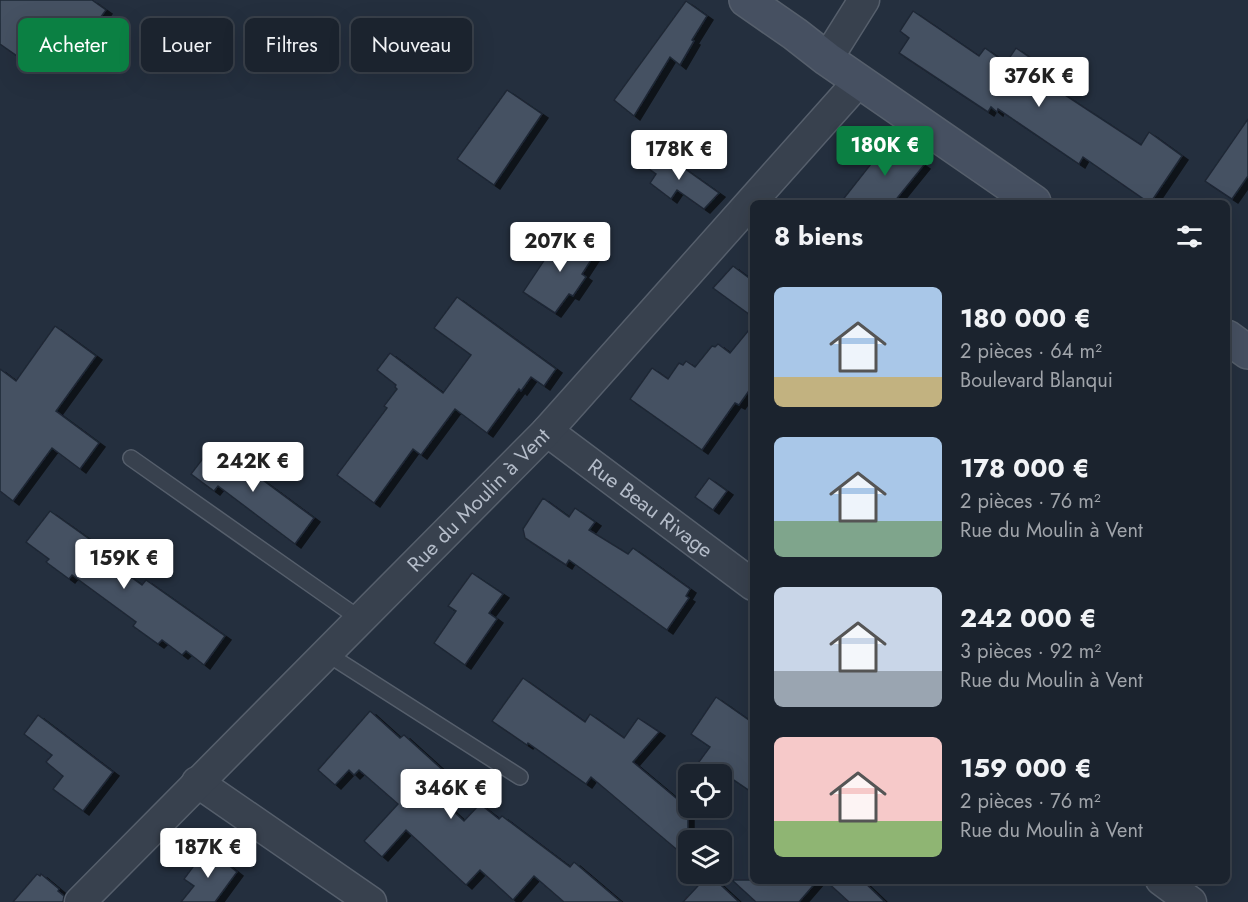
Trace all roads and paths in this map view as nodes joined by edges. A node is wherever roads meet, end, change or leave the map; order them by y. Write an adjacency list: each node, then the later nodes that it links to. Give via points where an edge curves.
1 (746, 0): 3 (street)
2 (864, 0): 3 (street)
3 (827, 59): 4 (street)
4 (859, 81): 5 (street, Rue du Moulin à Vent); 6 (street)
5 (753, 200)
6 (1031, 200)
7 (750, 203): 10 (street, Rue du Moulin à Vent)
8 (1230, 339): 9 (street)
9 (1248, 352)
10 (547, 431): 12 (street, Rue Beau Rivage); 13 (street, Rue du Moulin à Vent)
11 (131, 458): 13 (lane)
12 (750, 583)
13 (360, 619): 14 (street, Rue du Moulin à Vent)
14 (326, 653): 15 (lane); 16 (street, Rue du Moulin à Vent)
15 (520, 777)
16 (197, 782): 18 (street, Rue du Moulin à Vent); 19 (street)
17 (1166, 884): 20 (street)
18 (80, 902)
19 (371, 902)
20 (1191, 902)

